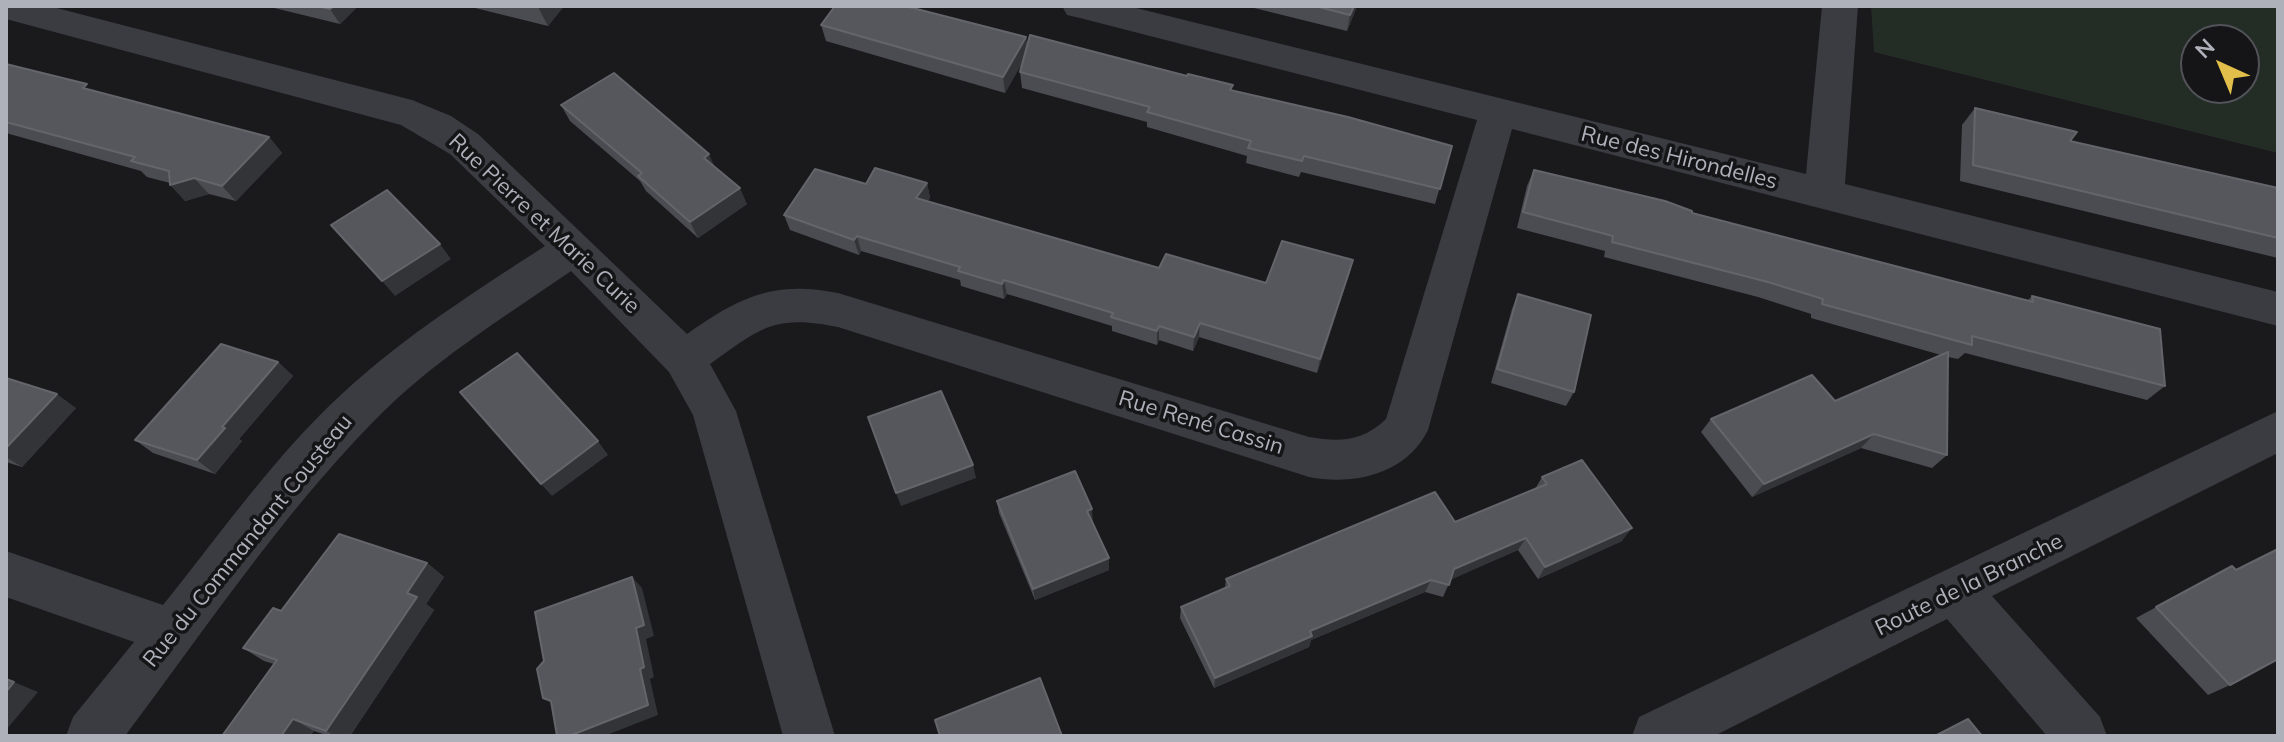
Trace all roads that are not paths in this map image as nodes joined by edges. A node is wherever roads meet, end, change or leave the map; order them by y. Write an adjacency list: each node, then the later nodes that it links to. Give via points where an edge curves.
1 (1080, 6): 4 (street, Rue des Hirondelles)
2 (1840, 6): 5 (street)
3 (6, 7): 6 (street, Rue Pierre et Marie Curie, via 412,114 464,144)
4 (1498, 112): 5 (street, Rue des Hirondelles); 8 (street, Rue René Cassin, via 1405,430 1388,448 1361,460 1309,457 803,302 757,311)
5 (1824, 195): 7 (street, Rue des Hirondelles)
6 (574, 248): 8 (street, Rue Pierre et Marie Curie); 12 (street, Rue du Commandant Cousteau, via 439,338 359,406 299,470)
7 (2278, 309)
8 (684, 359): 14 (street, Rue Pierre et Marie Curie, via 714,411)
9 (2278, 431): 11 (street, Route de la Branche)
10 (6, 574): 12 (street)
11 (1955, 591): 15 (street, Route de la Branche); 16 (street)
12 (173, 632): 13 (street, Rue du Commandant Cousteau)
13 (92, 736)
14 (809, 736)
15 (1658, 736)
16 (2081, 736)

